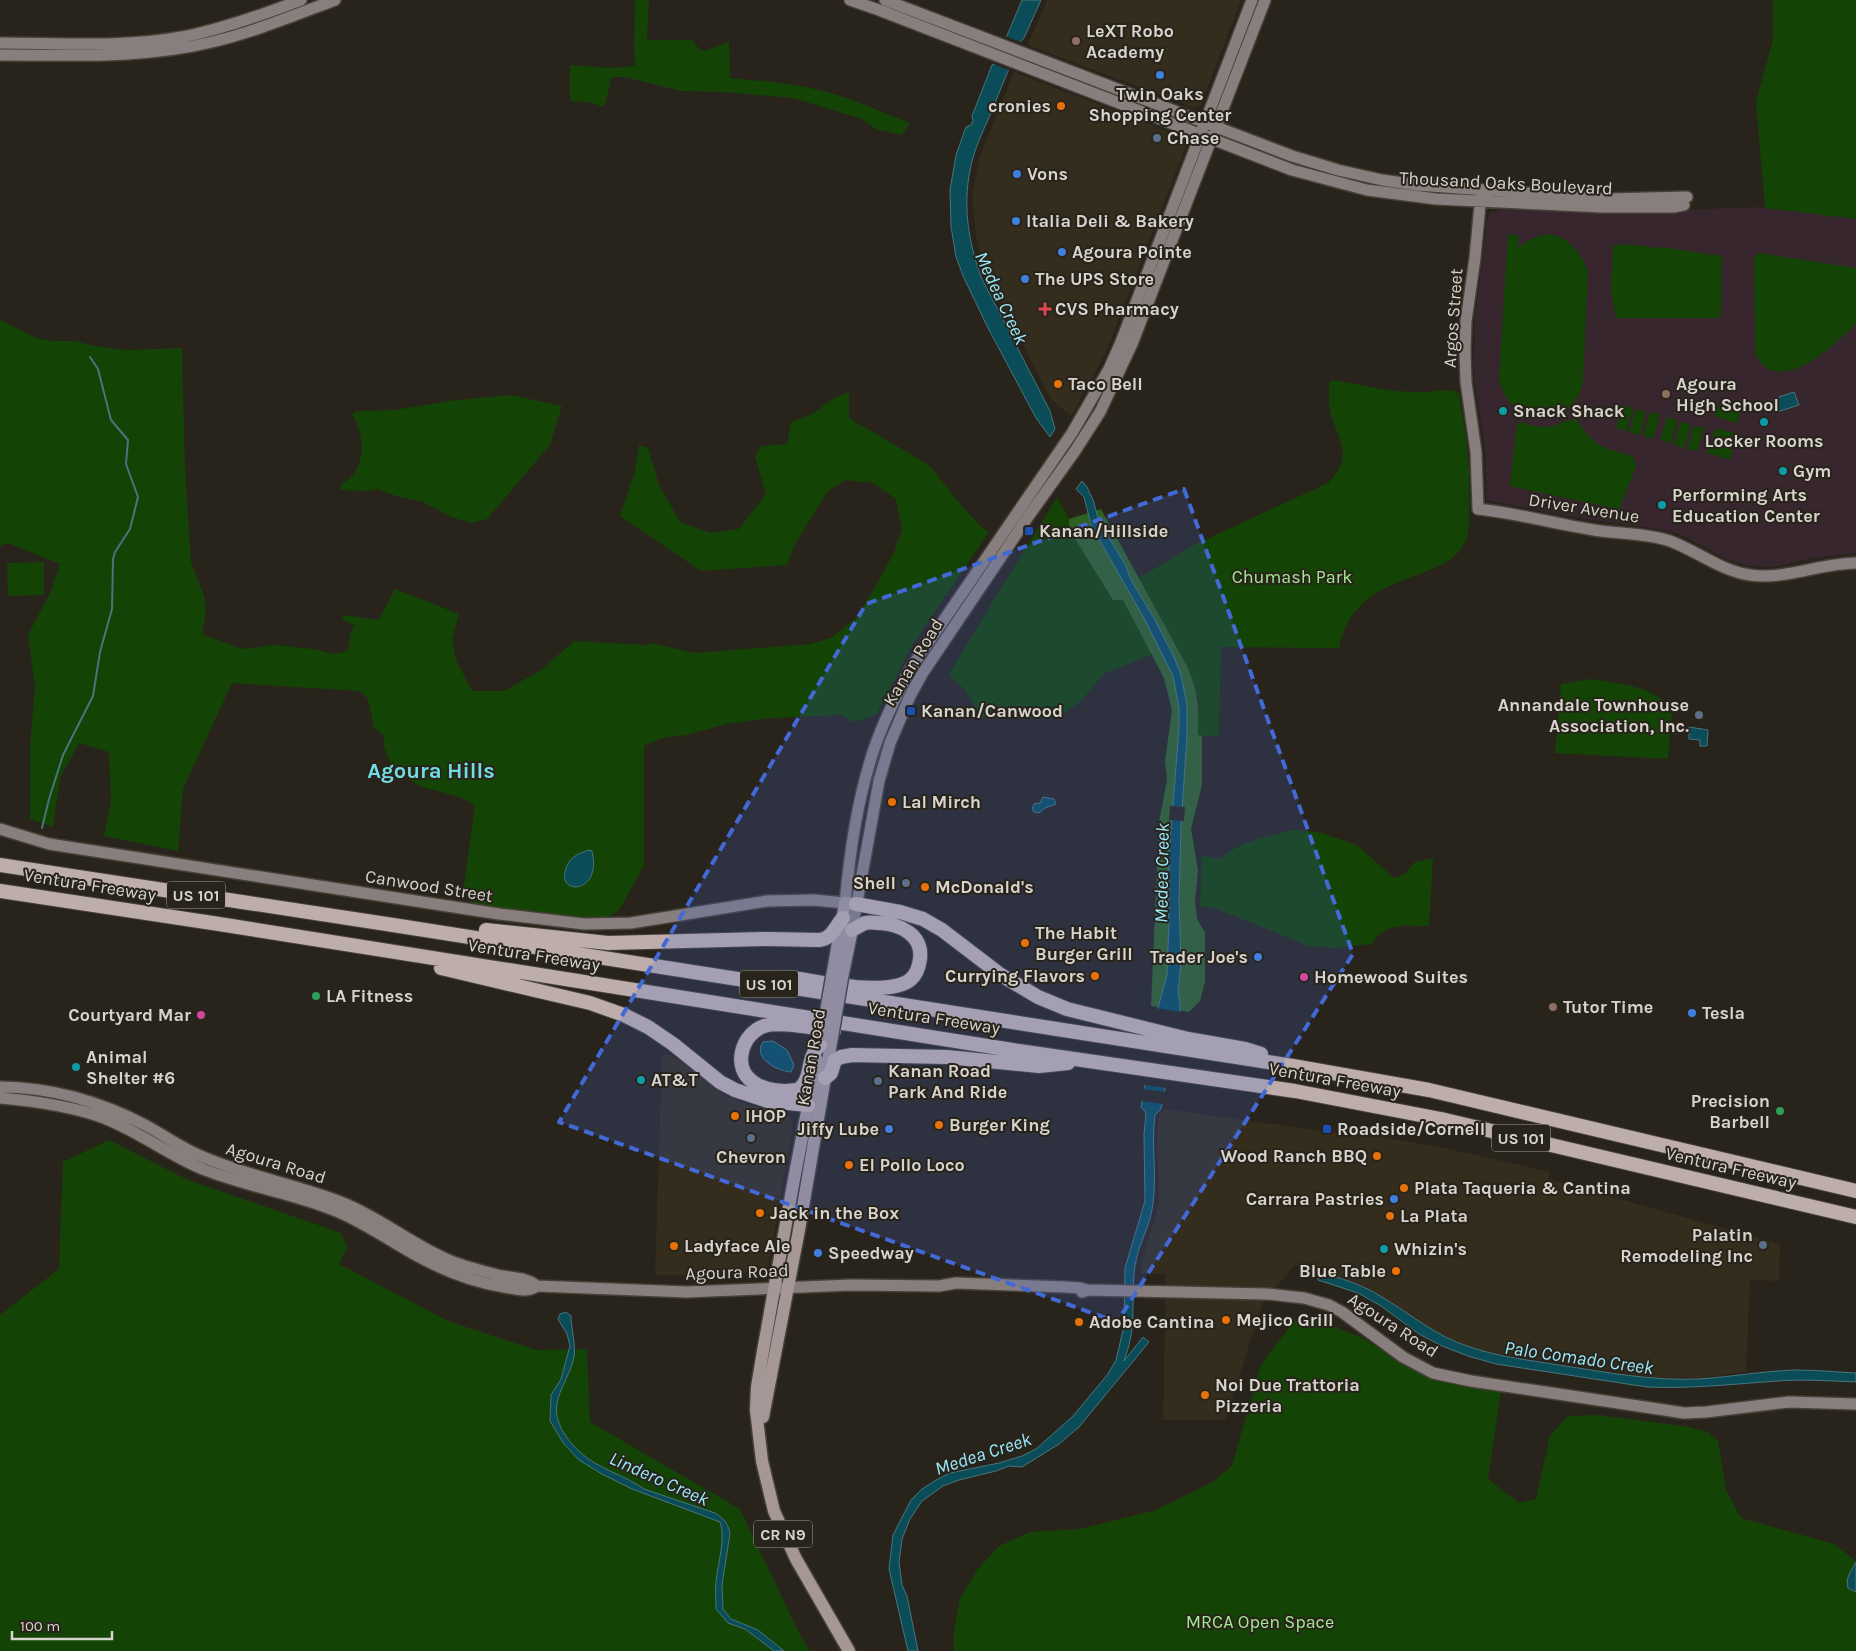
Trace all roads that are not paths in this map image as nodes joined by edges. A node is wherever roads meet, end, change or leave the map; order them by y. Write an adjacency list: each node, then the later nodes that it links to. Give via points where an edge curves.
1 (302, 0): 7 (main road, via 229,25 172,38 117,43)
2 (335, 0): 9 (main road, via 232,36 191,46 134,54)
3 (850, 0): 8 (main road, Thousand Oaks Boulevard)
4 (885, 0): 8 (main road, Thousand Oaks Boulevard)
5 (1252, 0): 10 (main road, Kanan Road)
6 (1266, 0): 10 (main road, Kanan Road)
7 (0, 43)
8 (1000, 50): 10 (main road, Thousand Oaks Boulevard)
9 (0, 55)
10 (1208, 131): 11 (main road, Thousand Oaks Boulevard, via 1373,178); 18 (main road, Kanan Road, via 1132,344 1100,412 922,674 899,717 886,753)
11 (1480, 195): 12 (main road, Thousand Oaks Boulevard); 13 (main road, Argos Street, via 1465,352 1476,452)
12 (1685, 201)
13 (1478, 509): 14 (main road, Driver Avenue, via 1596,531 1649,536 1669,541 1729,570 1750,575 1787,574)
14 (1856, 563)
15 (0, 829): 18 (main road, Canwood Street, via 49,844 491,913 584,924 631,923 767,901)
16 (0, 865): 20 (highway, Ventura Freeway / US 101)
17 (0, 891): 22 (highway, Ventura Freeway / US 101)
18 (850, 903): 19 (main road, Kanan Road / CR N9); 21 (main road, Kanan Road); 26 (highway, via 923,919 1001,975 1051,1003 1147,1029)
19 (843, 918): 20 (highway, via 824,940 635,943 570,940 439,924); 23 (main road, Kanan Road / CR N9)
20 (393, 925): 24 (highway, Ventura Freeway / US 101)
21 (852, 930): 23 (main road, Kanan Road / CR N9); 24 (highway, via 867,923 896,925 907,930 917,941 920,953 919,966 912,978 892,988 789,978)
22 (356, 945): 27 (highway, Ventura Freeway / US 101); 32 (highway, via 395,961 458,971 590,1003 648,1027 735,1090 768,1101)
23 (837, 977): 25 (main road, Kanan Road / CR N9, bridge)
24 (744, 981): 26 (highway, Ventura Freeway / US 101, via 1145,1044)
25 (824, 1039): 27 (highway, via 812,1052 806,1081 798,1090 761,1087 744,1072 741,1063 743,1044 764,1026 810,1027 956,1048); 29 (main road, Kanan Road / CR N9); 32 (main road, Kanan Road / CR N9)
26 (1188, 1044): 33 (highway, Ventura Freeway / US 101, via 1429,1090)
27 (1006, 1049): 28 (highway, Ventura Freeway / US 101)
28 (1086, 1061): 29 (highway, via 1039,1066 947,1057 852,1055 835,1060 831,1073); 34 (highway, Ventura Freeway / US 101, via 1295,1091 1441,1119)
29 (825, 1078): 32 (main road, Kanan Road / CR N9)
30 (0, 1087): 35 (main road, Agoura Road, via 50,1092 106,1108 216,1163 353,1207 450,1260 530,1280)
31 (0, 1098): 35 (main road, Agoura Road, via 45,1103 103,1118 206,1170 337,1211 446,1270 496,1286 528,1291)
32 (814, 1106): 36 (main road, Kanan Road / CR N9)
33 (1856, 1191)
34 (1856, 1217)
35 (536, 1286): 36 (main road, Agoura Road, via 686,1292)
36 (782, 1288): 37 (main road, Agoura Road, via 939,1286 956,1283 1304,1298 1342,1312 1403,1357 1433,1372 1462,1380 1684,1412 1789,1402); 38 (main road, Kanan Road / CR N9, via 760,1435 762,1462 783,1532)
37 (1856, 1404)
38 (849, 1651)

